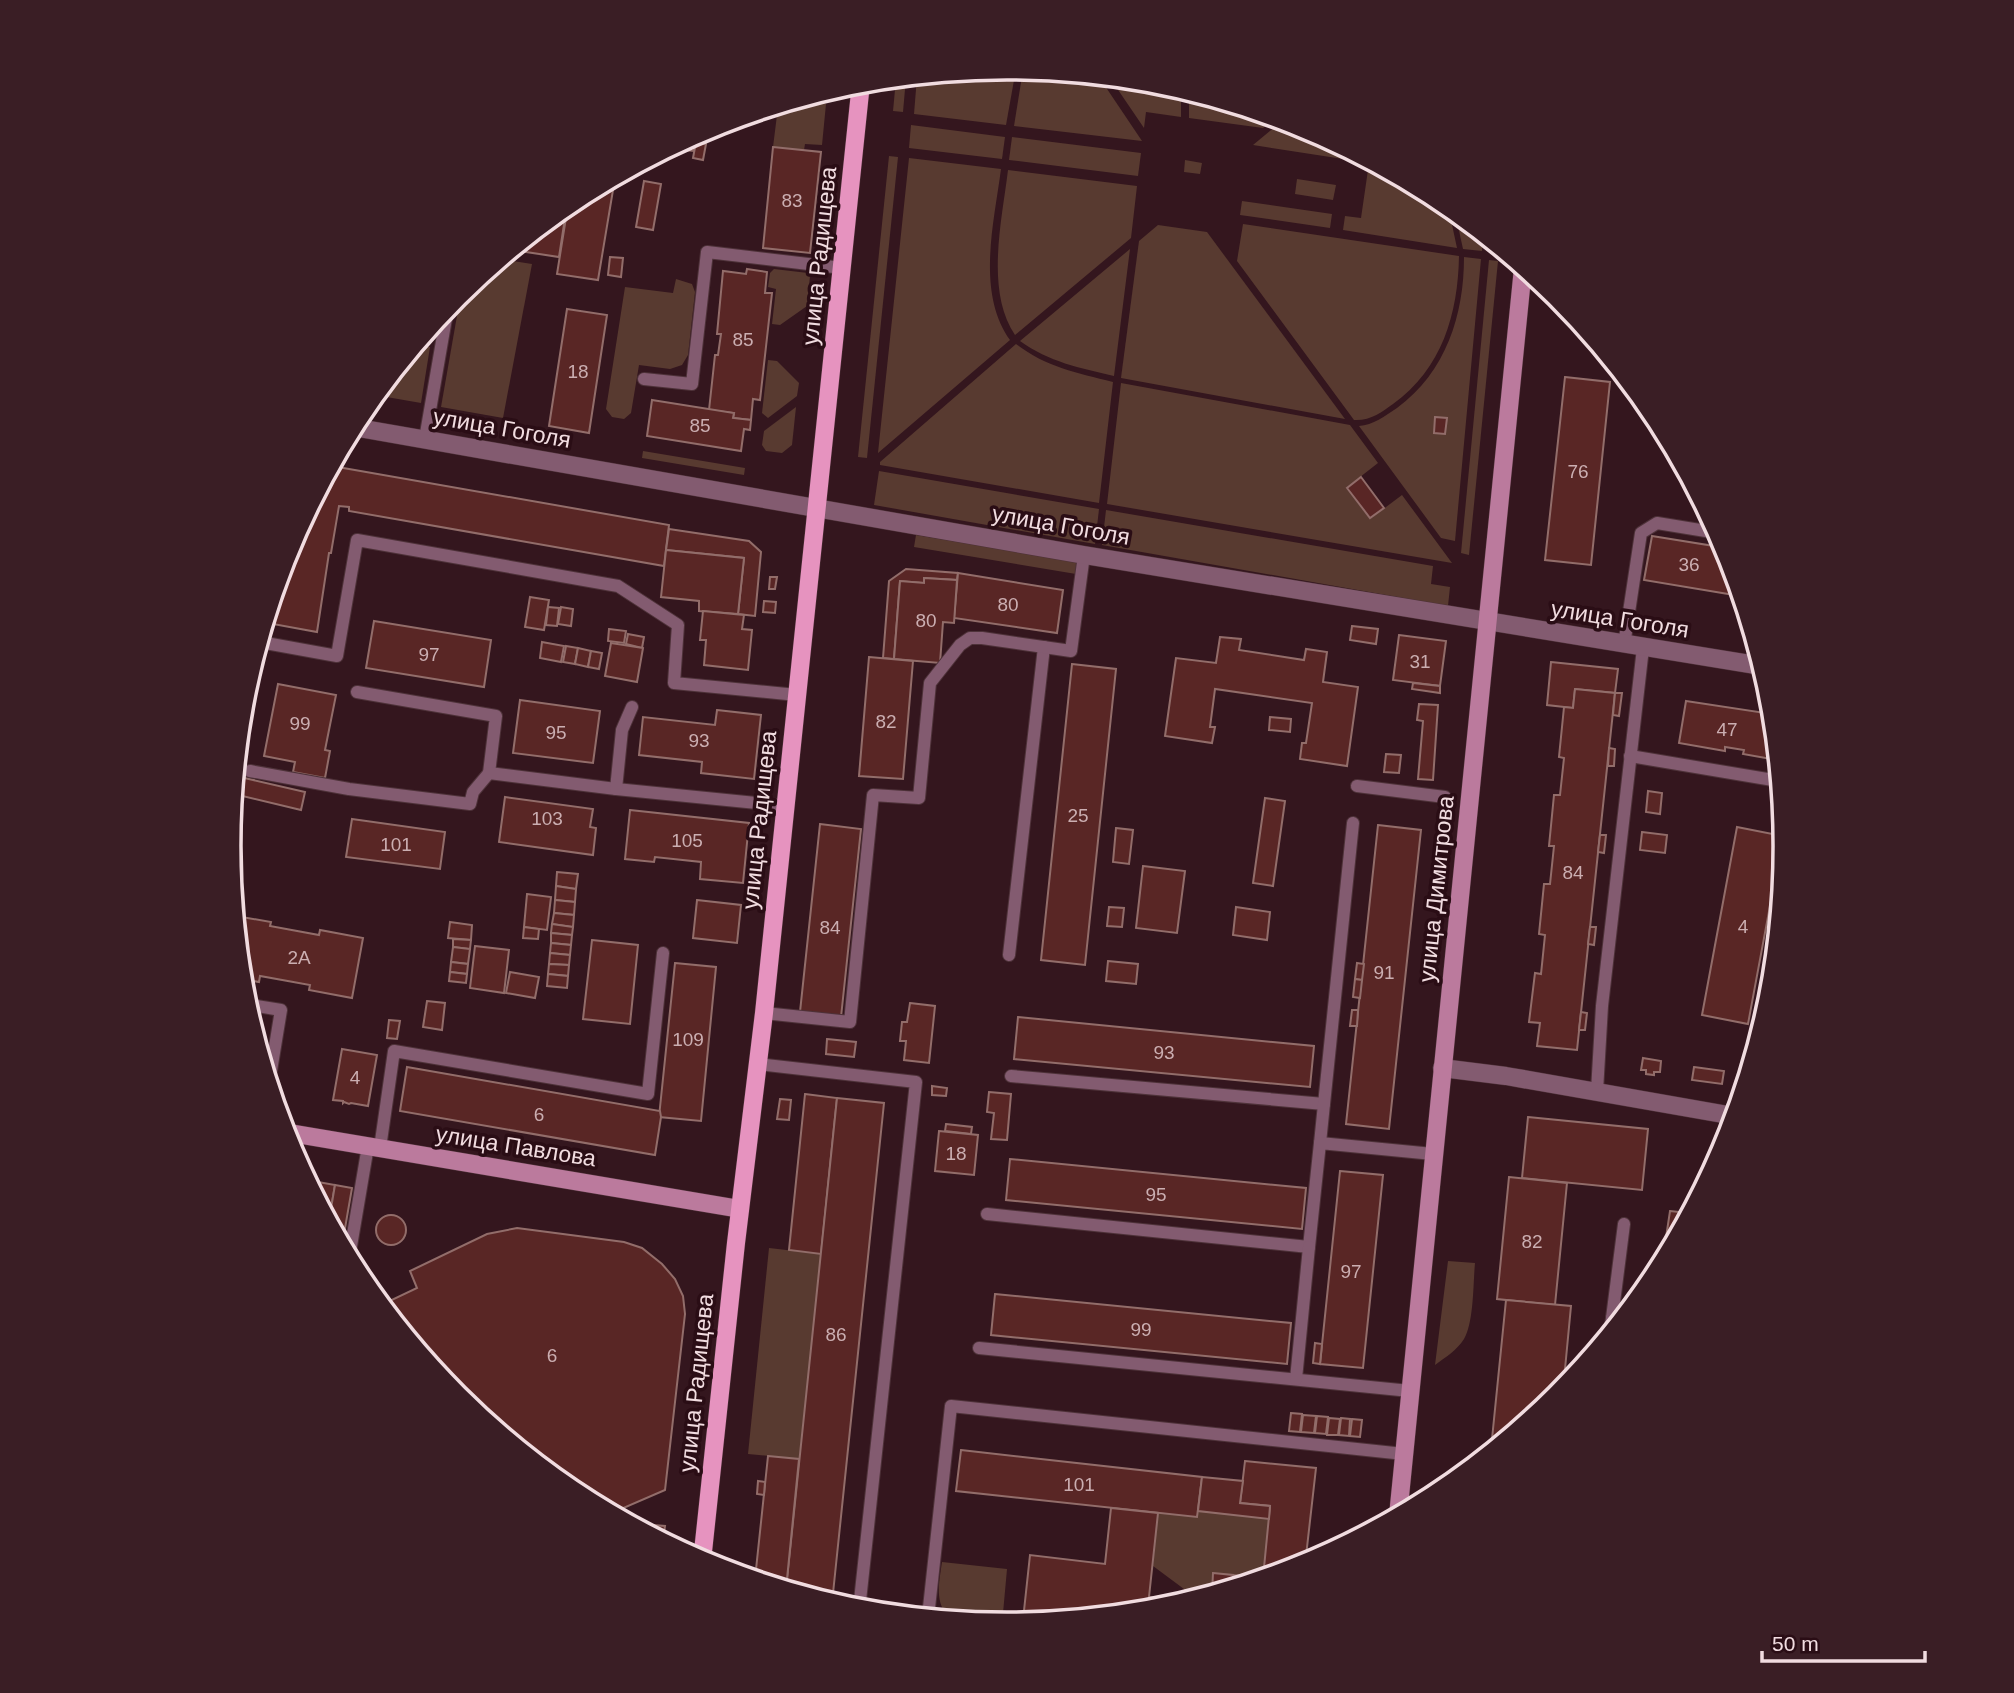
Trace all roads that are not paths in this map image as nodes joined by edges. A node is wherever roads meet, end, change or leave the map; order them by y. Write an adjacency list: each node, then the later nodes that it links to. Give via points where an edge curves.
1 (860, 95): 2 (main road, улица Радищева)
2 (842, 268): 5 (lane, via 707,252 692,384); 8 (main road, улица Радищева)
3 (1522, 280): 11 (main road, улица Димитрова)
4 (445, 327): 7 (lane)
5 (644, 379)
6 (365, 429): 7 (street, улица Гоголя)
7 (425, 439): 8 (street, улица Гоголя)
8 (818, 507): 10 (street, улица Гоголя); 18 (main road, улица Радищева)
9 (1705, 531): 13 (lane, via 1657,523 1641,533)
10 (1084, 555): 11 (street, улица Гоголя); 14 (lane, via 1071,651)
11 (1489, 622): 13 (street, улица Гоголя); 35 (main road, улица Димитрова)
12 (268, 644): 18 (lane, via 337,656 357,540 618,586 678,625 674,683)
13 (1624, 645): 15 (street, улица Гоголя)
14 (1044, 647): 30 (lane); 32 (lane, via 970,638 930,683 919,798 873,795 850,1021)
15 (1643, 648): 16 (street, улица Гоголя); 20 (lane)
16 (1751, 664)
17 (357, 692): 22 (lane, via 496,716)
18 (797, 695): 27 (main road, улица Радищева)
19 (632, 707): 25 (lane, via 622,730)
20 (1630, 756): 23 (lane); 37 (lane)
21 (250, 771): 22 (lane, via 470,804 473,792)
22 (489, 773): 25 (lane)
23 (1769, 779)
24 (1357, 786): 26 (lane)
25 (615, 789): 27 (lane)
26 (1445, 797)
27 (786, 806): 32 (main road, улица Радищева)
28 (1353, 823): 38 (lane)
29 (663, 953): 42 (lane, via 648,1094 394,1051)
30 (1009, 955)
31 (258, 1006): 33 (lane, via 281,1010)
32 (764, 1013): 34 (main road, улица Радищева)
33 (273, 1064)
34 (758, 1064): 44 (main road, улица Радищева); 56 (lane, via 916,1082)
35 (1442, 1068): 37 (street); 43 (main road, улица Димитрова)
36 (1011, 1076): 38 (lane)
37 (1597, 1091): 39 (street)
38 (1324, 1104): 41 (lane)
39 (1724, 1114)
40 (297, 1134): 42 (main road, улица Павлова)
41 (1320, 1143): 43 (lane); 48 (lane)
42 (374, 1147): 44 (main road, улица Павлова); 47 (lane)
43 (1433, 1154): 52 (main road, улица Димитрова)
44 (740, 1209): 55 (main road, улица Радищева)
45 (987, 1214): 48 (lane)
46 (1624, 1224): 49 (lane)
47 (352, 1243)
48 (1309, 1247): 51 (lane)
49 (1618, 1309)
50 (979, 1348): 51 (lane)
51 (1296, 1379): 52 (lane)
52 (1410, 1391): 53 (main road, улица Димитрова)
53 (1404, 1454): 54 (main road, улица Димитрова); 57 (lane, via 951,1406)
54 (1399, 1504)
55 (703, 1549)
56 (860, 1598)
57 (929, 1608)

